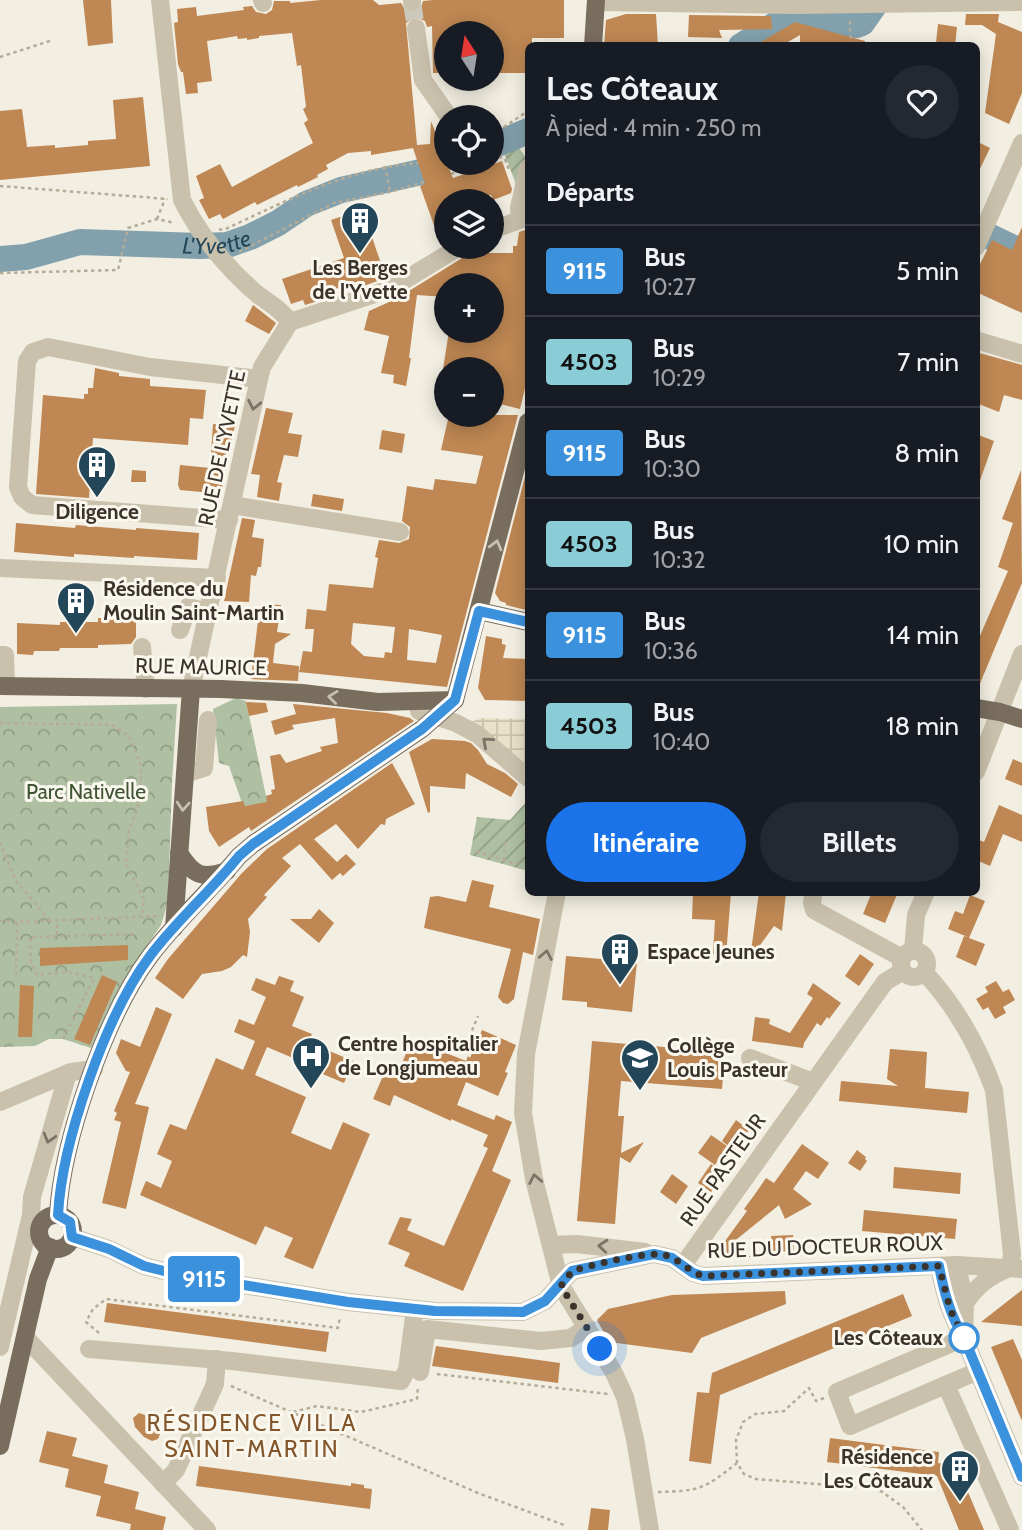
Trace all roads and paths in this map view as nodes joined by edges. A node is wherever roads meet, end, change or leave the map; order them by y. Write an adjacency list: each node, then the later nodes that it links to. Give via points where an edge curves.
1 (160, 0): 24 (street, via 181,195)
2 (596, 1): 3 (street); 8 (main road)
3 (661, 2): 5 (street)
4 (1022, 2): 5 (street, via 900,3)
5 (854, 9): 9 (path)
6 (416, 28): 11 (street, via 423,80)
7 (54, 40): 10 (path)
8 (593, 42)
9 (852, 42)
10 (0, 57)
11 (441, 105)
12 (525, 113): 13 (path)
13 (504, 127)
14 (1022, 143): 21 (street)
15 (418, 163): 16 (path)
16 (385, 166): 20 (path); 24 (path, via 331,181 223,230)
17 (525, 181): 22 (street, via 519,208)
18 (424, 182): 20 (path)
19 (0, 186): 28 (path, via 165,199 157,219 128,228 118,270)
20 (390, 192): 27 (path, via 334,203)
21 (985, 208): 25 (street)
22 (524, 218): 23 (street)
23 (504, 226)
24 (200, 230): 27 (street)
25 (980, 239)
26 (439, 259): 29 (street, via 390,289)
27 (223, 260): 29 (street)
28 (0, 273)
29 (290, 322): 32 (street, RUE DE L'YVETTE)
30 (980, 341): 31 (street)
31 (1022, 354)
32 (259, 379): 34 (street, RUE DE L'YVETTE, one-way to 34); 34 (street, via 150,368 48,347 33,352 27,361 18,487 32,505)
33 (525, 434): 38 (main road, one-way to 33)
34 (231, 513): 35 (street); 37 (street, RUE DE L'YVETTE)
35 (400, 532)
36 (0, 568): 37 (street)
37 (217, 578): 39 (street, RUE DE L'YVETTE)
38 (479, 611): 40 (main road); 48 (main road)
39 (209, 612): 41 (street, via 188,607); 47 (street, RUE DE L'YVETTE)
40 (525, 621)
41 (180, 630)
42 (142, 647): 46 (street)
43 (1022, 654): 52 (street)
44 (0, 655): 45 (street, via 5,655)
45 (3, 686): 46 (main road, RUE MAURICE)
46 (146, 689): 47 (main road, RUE MAURICE)
47 (191, 690): 49 (main road, RUE MAURICE, one-way to 47); 59 (main road)
48 (455, 700): 49 (main road, RUE MAURICE); 53 (main road)
49 (401, 701): 51 (main road, RUE MAURICE)
50 (980, 709): 52 (main road)
51 (419, 711): 53 (street); 57 (main road)
52 (1000, 712): 54 (main road); 58 (street)
53 (439, 716): 57 (main road); 60 (street, one-way to 53, via 477,734)
54 (1022, 719)
55 (208, 720): 59 (street, via 204,768)
56 (0, 723): 72 (path, via 112,725 129,736 141,765 142,798 129,831 126,864 144,899)
57 (422, 729): 67 (main road, via 253,844)
58 (980, 762)
59 (185, 774): 64 (main road, one-way to 64)
60 (525, 775)
61 (505, 840): 65 (path)
62 (0, 845): 74 (path, via 16,881)
63 (476, 851): 65 (path)
64 (179, 853): 67 (main road, via 201,876); 71 (main road)
65 (504, 860): 66 (path, via 515,864)
66 (525, 861)
67 (227, 871): 77 (main road)
68 (557, 896): 92 (street, one-way to 68, via 534,1179 523,1084)
69 (813, 896): 80 (street, via 814,910)
70 (924, 896): 80 (street)
71 (177, 901): 72 (path, via 158,917); 77 (main road)
72 (142, 918): 75 (path)
73 (0, 921): 76 (path)
74 (50, 921): 75 (path); 76 (path)
75 (57, 921): 79 (path)
76 (17, 922): 81 (path)
77 (174, 928): 86 (main road, via 128,990)
78 (138, 934): 79 (path)
79 (57, 937): 83 (path, via 30,937 31,963 37,975 68,972 94,978)
80 (906, 960): 88 (street, RUE PASTEUR); 97 (street, via 923,954 926,958 924,972 949,1002 986,1068 993,1090)
81 (16, 975)
82 (478, 1016): 84 (path)
83 (63, 1039)
84 (464, 1050)
85 (750, 1058): 88 (street)
86 (94, 1069): 87 (street); 90 (main road, via 60,1184)
87 (68, 1073): 89 (street); 90 (street, one-way to 90, via 32,1197)
88 (813, 1082): 95 (street, RUE PASTEUR)
89 (0, 1102)
90 (44, 1218): 91 (main road, via 70,1222); 93 (main road, via 40,1237); 99 (street)
91 (72, 1237): 93 (main road, via 66,1246); 102 (street, via 176,1274)
92 (551, 1245): 94 (street, RUE DU DOCTEUR ROUX, one-way to 92); 98 (street)
93 (50, 1247): 101 (main road)
94 (654, 1254): 95 (street, RUE DU DOCTEUR ROUX); 98 (street, via 572,1271)
95 (683, 1265): 96 (street, RUE DU DOCTEUR ROUX, via 693,1273 719,1277)
96 (948, 1266): 97 (street, RUE DU DOCTEUR ROUX); 100 (street); 105 (street, via 948,1305)
97 (1016, 1269): 100 (street, via 985,1279)
98 (561, 1286): 102 (street, via 523,1312); 103 (street)
99 (5, 1300): 101 (street); 106 (street)
100 (965, 1303): 105 (street)
101 (32, 1307): 104 (main road)
102 (415, 1309): 108 (street, via 407,1370 401,1381)
103 (587, 1327): 110 (street, via 571,1338 541,1341 427,1329); 118 (street, via 625,1396)
104 (25, 1337): 114 (main road); 117 (street)
105 (964, 1338): 109 (street); 112 (street)
106 (0, 1348)
107 (89, 1349): 108 (street)
108 (217, 1359): 117 (street, via 215,1384 176,1470)
109 (978, 1371): 111 (street); 116 (street)
110 (420, 1372): 113 (path, via 417,1399 361,1412 317,1406)
111 (946, 1385): 112 (street, via 850,1426); 122 (street)
112 (837, 1392): 115 (path, via 816,1401 809,1388 785,1411 755,1414 743,1422 736,1440)
113 (291, 1413)
114 (0, 1446)
115 (737, 1463): 118 (path, via 710,1484 692,1491); 121 (path, via 744,1474 756,1479 878,1489 903,1507)
116 (1022, 1478)
117 (163, 1484): 119 (street)
118 (644, 1492): 120 (street)
119 (207, 1530)
120 (650, 1530)
121 (922, 1530)
122 (1010, 1530)

